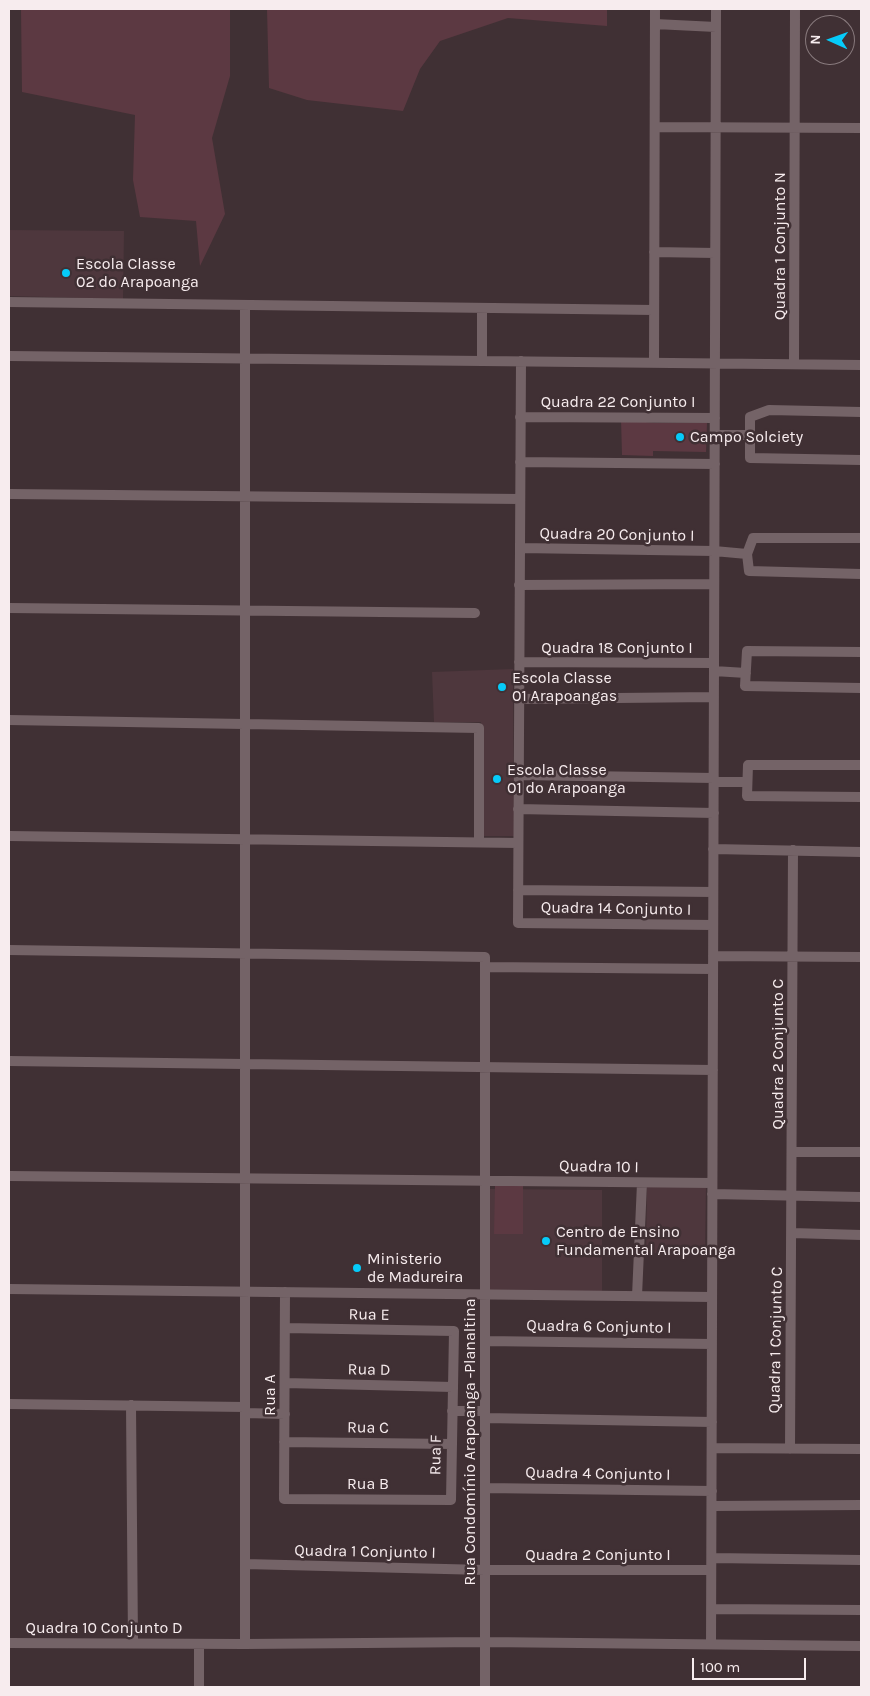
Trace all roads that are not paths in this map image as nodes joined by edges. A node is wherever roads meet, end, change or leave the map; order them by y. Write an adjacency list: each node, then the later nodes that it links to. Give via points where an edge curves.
1 (655, 9): 4 (street)
2 (716, 9): 5 (street)
3 (795, 9): 8 (street, Quadra 1 Conjunto N)
4 (655, 24): 5 (street); 6 (street)
5 (716, 27): 7 (street)
6 (655, 127): 7 (street); 10 (street)
7 (716, 127): 8 (street); 11 (street)
8 (795, 128): 9 (street); 22 (street, Quadra 1 Conjunto N)
9 (861, 128)
10 (654, 252): 11 (street); 15 (street)
11 (715, 254): 21 (street)
12 (9, 302): 13 (street)
13 (245, 306): 14 (street); 17 (street)
14 (482, 308): 15 (street); 18 (street)
15 (654, 310): 20 (street)
16 (9, 356): 17 (street)
17 (245, 358): 18 (street); 33 (street)
18 (482, 361): 19 (street)
19 (520, 361): 20 (street); 25 (street)
20 (654, 362): 21 (street)
21 (715, 363): 22 (street); 26 (street)
22 (794, 364): 23 (street)
23 (861, 364)
24 (861, 412): 28 (street, via 769,410 750,417)
25 (520, 417): 26 (street, Quadra 22 Conjunto I); 30 (street)
26 (715, 418): 27 (street)
27 (715, 435): 28 (street); 31 (street)
28 (749, 435): 29 (street, via 750,458)
29 (861, 460)
30 (520, 462): 31 (street); 34 (street)
31 (715, 464): 37 (street)
32 (9, 494): 33 (street)
33 (245, 497): 34 (street); 43 (street)
34 (520, 499): 36 (street)
35 (861, 538): 38 (street, via 752,538)
36 (520, 548): 37 (street, Quadra 20 Conjunto I); 40 (street)
37 (714, 551): 38 (street, Quadra 20 Conjunto I); 41 (street)
38 (747, 554): 39 (street, via 749,571)
39 (861, 574)
40 (520, 584): 41 (street); 46 (street)
41 (714, 584): 47 (street)
42 (9, 608): 43 (street)
43 (245, 610): 44 (street); 53 (street)
44 (475, 613)
45 (861, 652): 48 (street, via 746,651)
46 (519, 662): 47 (street, Quadra 18 Conjunto I); 51 (street)
47 (714, 667): 48 (street, Quadra 18 Conjunto I); 50 (street)
48 (746, 672): 49 (street, via 745,686)
49 (861, 688)
50 (714, 697): 51 (street); 56 (street)
51 (519, 699): 55 (street)
52 (9, 720): 53 (street)
53 (245, 723): 62 (street); 63 (street, via 479,728)
54 (861, 765): 57 (street, via 748,765)
55 (519, 775): 56 (street); 59 (street)
56 (714, 780): 57 (street); 60 (street)
57 (747, 782): 58 (street, via 746,796)
58 (861, 797)
59 (518, 809): 60 (street); 64 (street)
60 (714, 813): 65 (street)
61 (9, 836): 62 (street)
62 (245, 839): 63 (street); 72 (street)
63 (479, 842): 64 (street)
64 (518, 843): 68 (street)
65 (714, 849): 66 (street); 69 (street)
66 (794, 850): 67 (street); 74 (street, Quadra 2 Conjunto C)
67 (861, 852)
68 (518, 890): 69 (street, Quadra 14 Conjunto I); 70 (street, Quadra 14 Conjunto I, via 518,923)
69 (714, 892): 70 (street)
70 (713, 925): 73 (street)
71 (9, 950): 72 (street)
72 (245, 953): 76 (street); 79 (street)
73 (713, 956): 74 (street); 77 (street)
74 (793, 957): 75 (street); 82 (street, Quadra 2 Conjunto C)
75 (861, 957)
76 (485, 962): 77 (street); 80 (street, Rua Condomínio Arapoanga -Planaltina)
77 (713, 969): 81 (street)
78 (9, 1061): 79 (street)
79 (245, 1064): 80 (street); 85 (street)
80 (485, 1067): 81 (street); 86 (street, Rua Condomínio Arapoanga -Planaltina)
81 (713, 1070): 88 (street)
82 (793, 1152): 83 (street); 89 (street, Quadra 2 Conjunto C)
83 (861, 1152)
84 (9, 1176): 85 (street, Quadra 10 I)
85 (245, 1179): 86 (street, Quadra 10 I); 94 (street)
86 (485, 1181): 87 (street, Quadra 10 I); 96 (street, Rua Condomínio Arapoanga -Planaltina)
87 (642, 1183): 88 (street, Quadra 10 I); 97 (street)
88 (712, 1188): 89 (street, Quadra 10 I); 98 (street)
89 (792, 1195): 90 (street, Quadra 10 I); 91 (street, Quadra 1 Conjunto C)
90 (861, 1197)
91 (792, 1233): 92 (street); 115 (street, Quadra 1 Conjunto C)
92 (861, 1234)
93 (9, 1289): 94 (street)
94 (245, 1292): 95 (street); 107 (street)
95 (285, 1292): 96 (street); 99 (street, Rua A)
96 (485, 1294): 97 (street); 101 (street, Rua Condomínio Arapoanga -Planaltina)
97 (637, 1296): 98 (street)
98 (712, 1297): 102 (street)
99 (285, 1328): 100 (street, Rua E); 103 (street, Rua A)
100 (454, 1331): 104 (street, Rua F)
101 (485, 1341): 102 (street, Quadra 6 Conjunto I); 110 (street, Rua Condomínio Arapoanga -Planaltina)
102 (712, 1344): 111 (street)
103 (285, 1383): 104 (street, Rua D); 109 (street, Rua A)
104 (453, 1387): 108 (street, Rua F)
105 (9, 1404): 106 (street)
106 (131, 1405): 107 (street); 132 (street)
107 (245, 1410): 109 (street); 125 (street)
108 (452, 1411): 110 (street); 113 (street, Rua F)
109 (285, 1414): 112 (street, Rua A)
110 (485, 1414): 111 (street); 117 (street, Rua Condomínio Arapoanga -Planaltina)
111 (712, 1422): 114 (street)
112 (284, 1442): 113 (street, Rua C); 119 (street, Rua A)
113 (452, 1444): 120 (street, Rua F)
114 (712, 1448): 115 (street); 118 (street)
115 (790, 1449): 116 (street)
116 (861, 1449)
117 (485, 1488): 118 (street, Quadra 4 Conjunto I); 126 (street, Rua Condomínio Arapoanga -Planaltina)
118 (712, 1491): 122 (street)
119 (284, 1499): 120 (street, Rua B)
120 (450, 1500)
121 (861, 1505): 122 (street)
122 (713, 1506): 123 (street)
123 (712, 1558): 124 (street); 127 (street)
124 (861, 1560)
125 (245, 1564): 126 (street, Quadra 1 Conjunto I); 134 (street)
126 (485, 1570): 127 (street, Quadra 2 Conjunto I); 130 (street, Rua Condomínio Arapoanga -Planaltina)
127 (711, 1570): 128 (street)
128 (712, 1609): 129 (street); 135 (street)
129 (861, 1610)
130 (485, 1642): 134 (street, Quadra 10 Conjunto D); 135 (street, Quadra 10 Conjunto D); 138 (street, Rua Condomínio Arapoanga -Planaltina)
131 (9, 1643): 132 (street, Quadra 10 Conjunto D)
132 (132, 1643): 133 (street, Quadra 10 Conjunto D)
133 (199, 1644): 134 (street, Quadra 10 Conjunto D); 137 (street)
134 (245, 1644)
135 (711, 1644): 136 (street, Quadra 10 Conjunto D)
136 (861, 1646)
137 (199, 1687)
138 (485, 1687)

